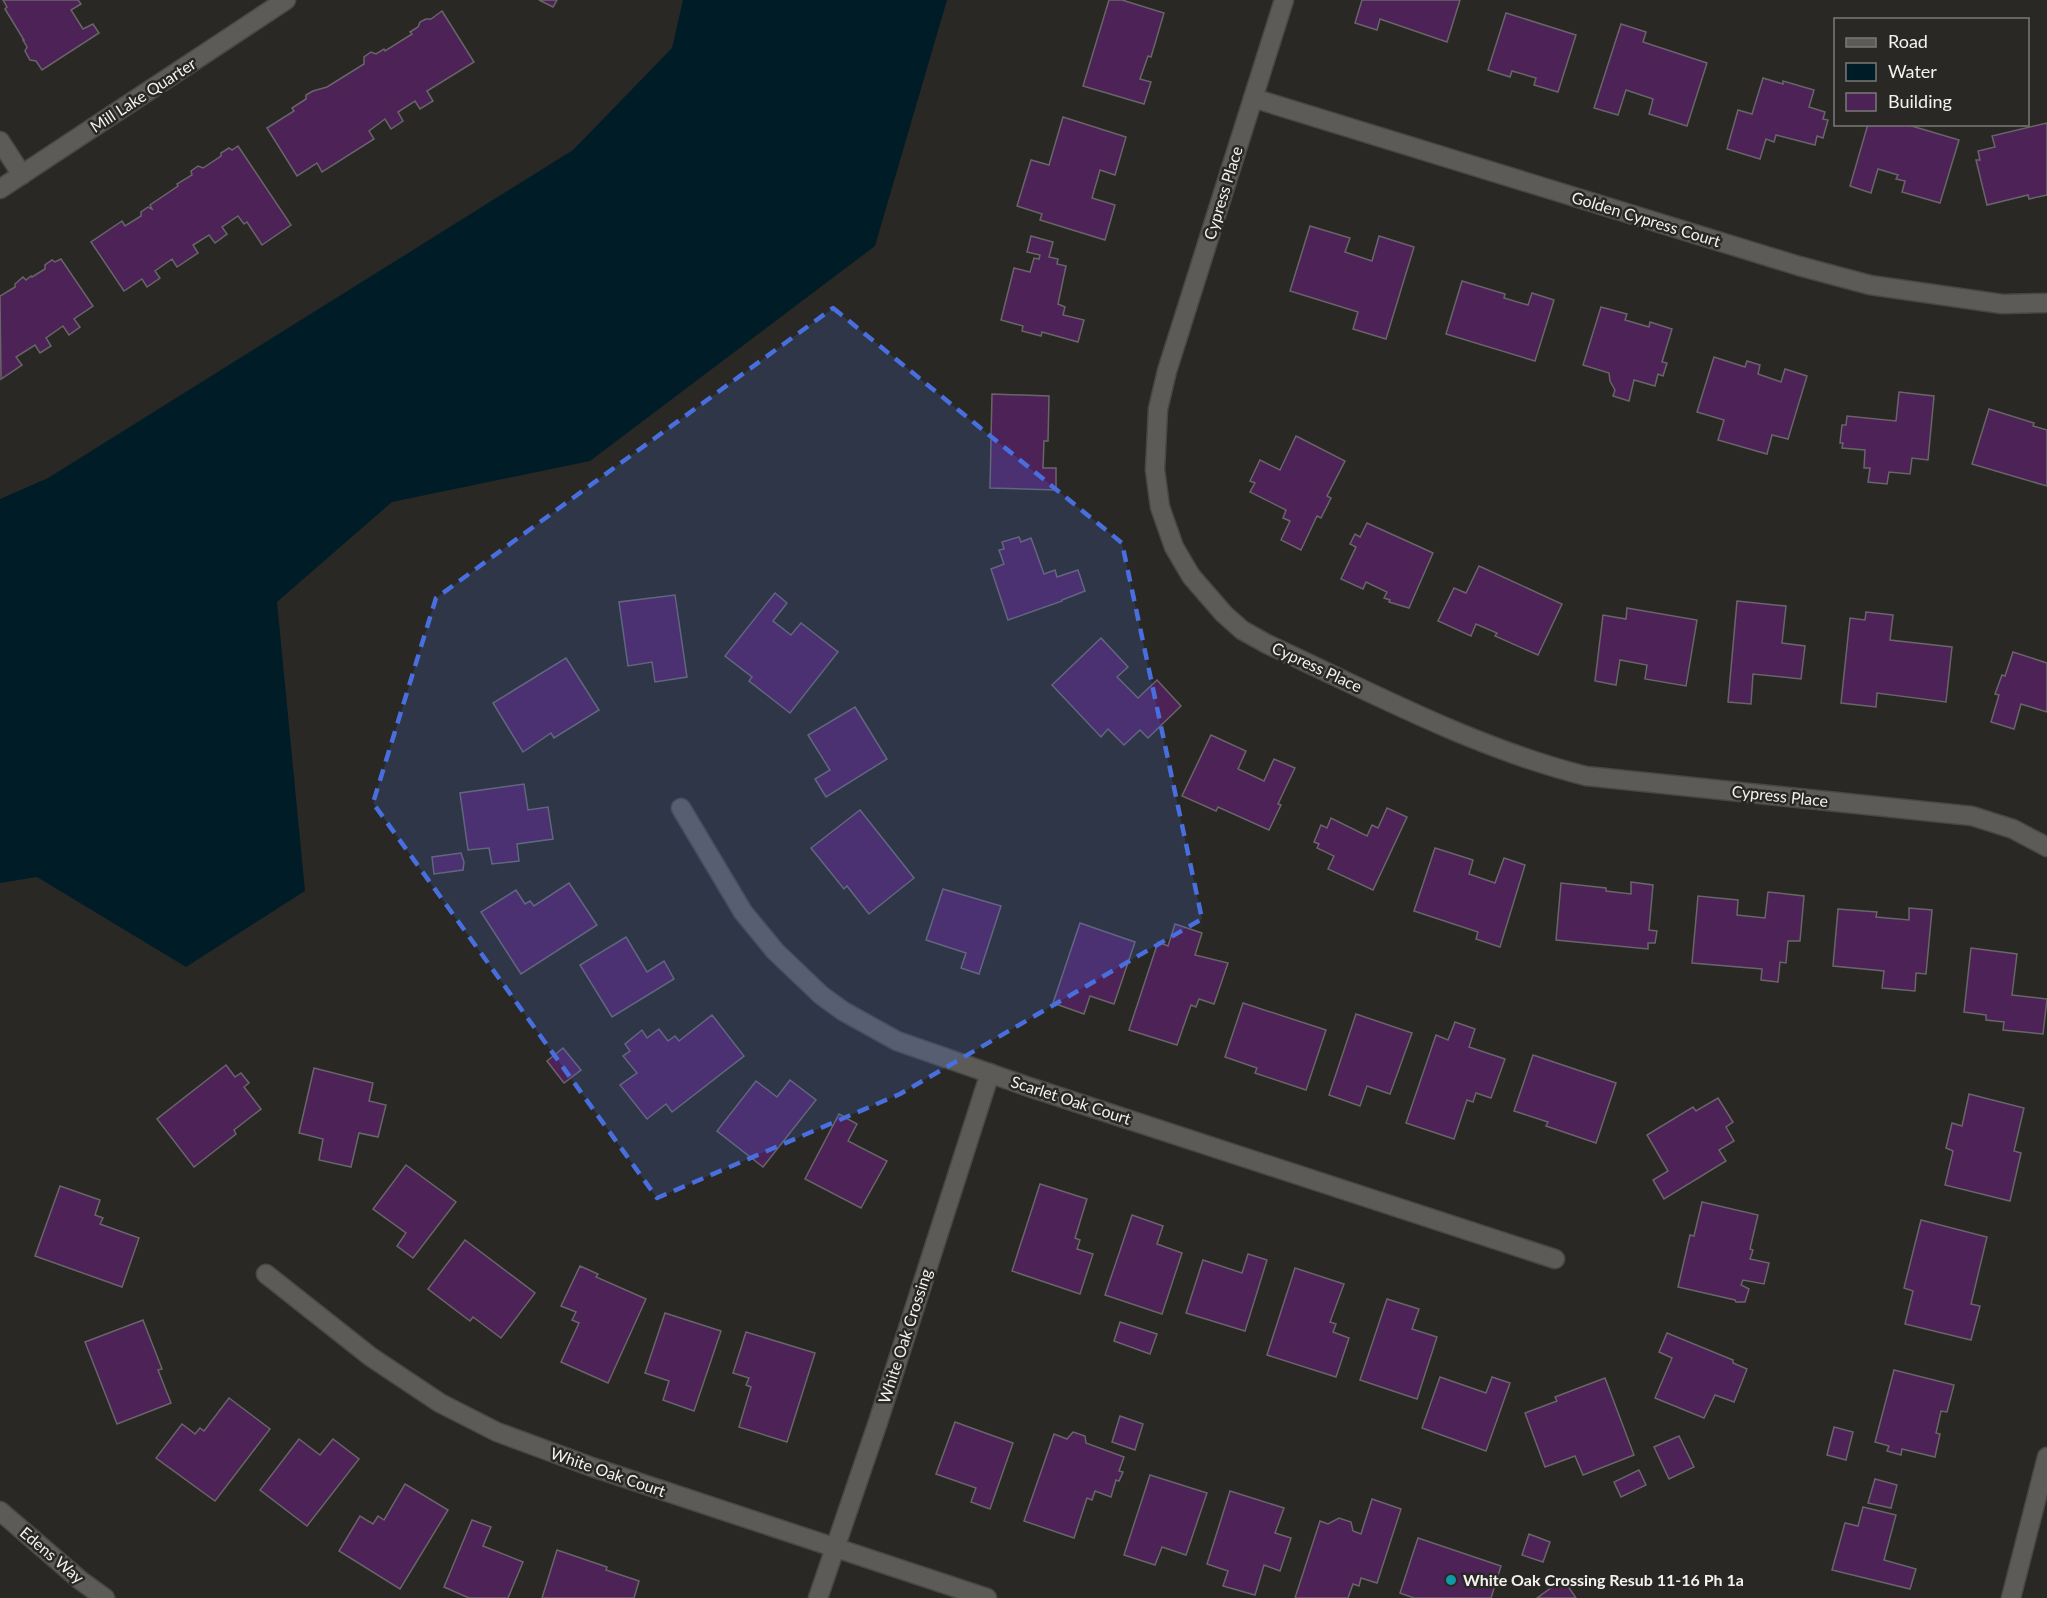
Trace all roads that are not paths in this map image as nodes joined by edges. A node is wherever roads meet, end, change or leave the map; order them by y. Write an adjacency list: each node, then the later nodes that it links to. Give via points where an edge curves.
1 (286, 0): 5 (street, Mill Lake Quarter)
2 (1284, 0): 3 (street, Cypress Place)
3 (1252, 98): 7 (street, Golden Cypress Court, via 1870,285 2002,304); 9 (street, Cypress Place, via 1167,371 1157,419 1155,470 1160,507 1174,546 1191,576 1224,614 1267,644 1466,736 1558,769 1586,776 1972,816 2013,829)
4 (0, 141): 5 (street)
5 (22, 175): 6 (street, Mill Lake Quarter)
6 (0, 189)
7 (2047, 303)
8 (681, 808): 10 (street, Scarlet Oak Court, via 743,912 775,951 821,995 897,1041)
9 (2047, 847)
10 (990, 1073): 11 (street, Scarlet Oak Court); 15 (street, White Oak Crossing)
11 (1555, 1259)
12 (266, 1274): 15 (street, White Oak Court, via 371,1357 440,1403 497,1432)
13 (2047, 1457): 19 (street)
14 (0, 1511): 16 (street, Edens Way)
15 (835, 1548): 17 (street, White Oak Crossing); 18 (street, White Oak Court)
16 (105, 1598)
17 (818, 1598)
18 (987, 1598)
19 (2011, 1598)

